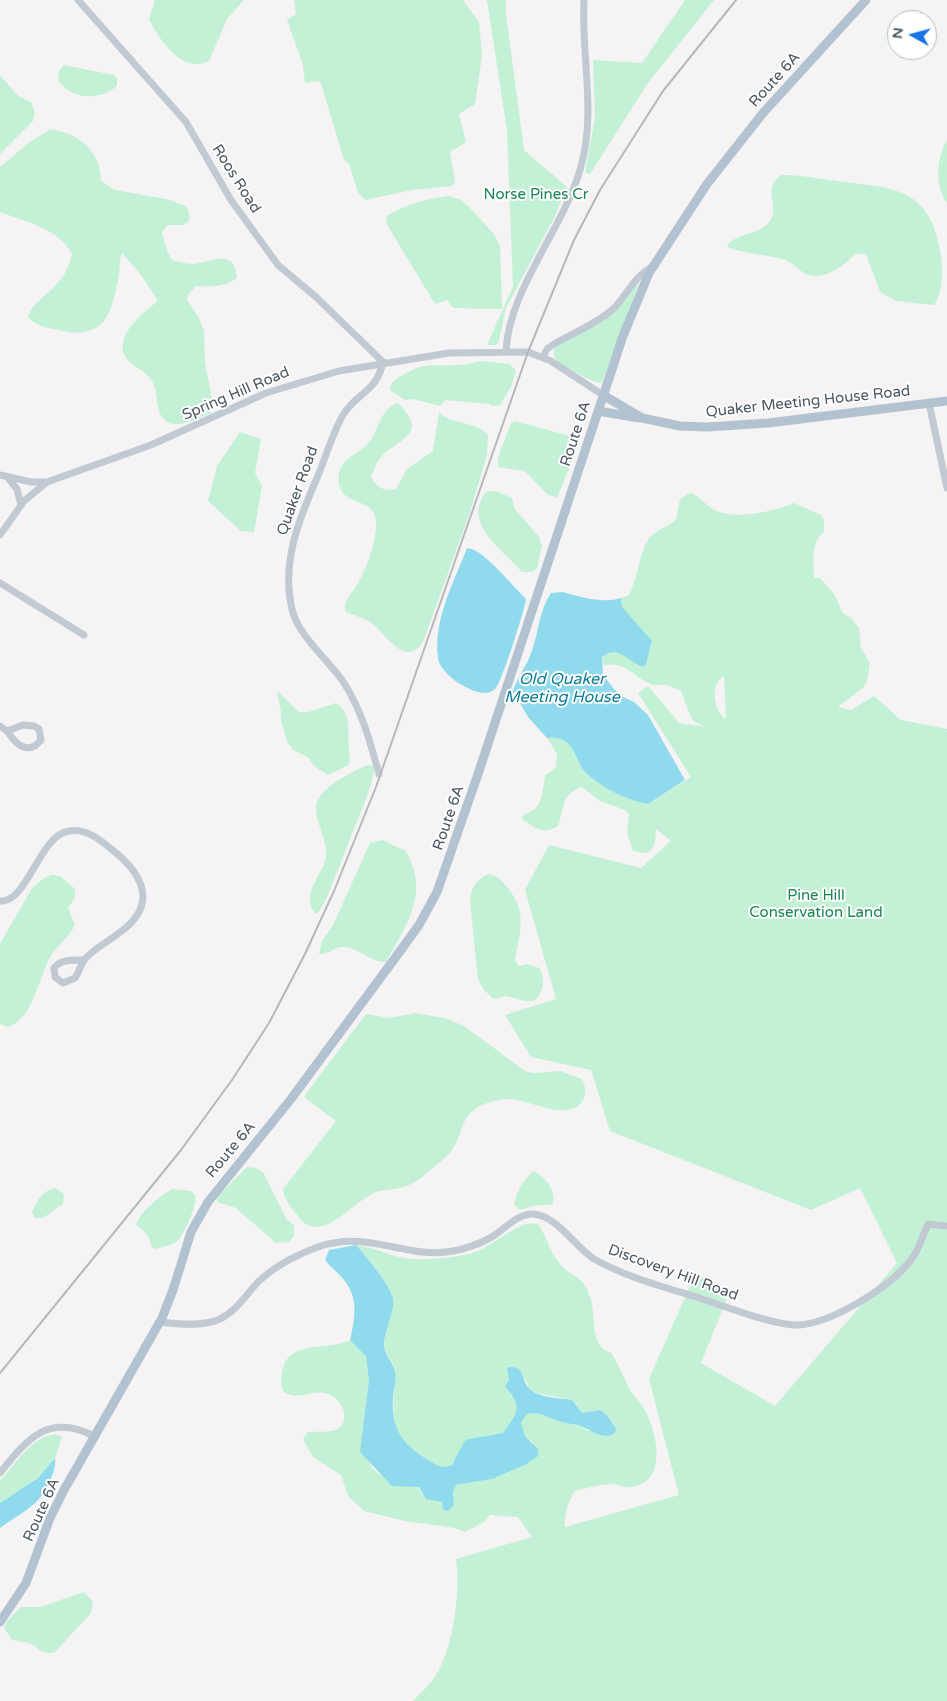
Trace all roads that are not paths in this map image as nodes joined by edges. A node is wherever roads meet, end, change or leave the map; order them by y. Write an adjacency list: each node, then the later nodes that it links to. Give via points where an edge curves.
1 (78, 0): 7 (street, Roos Road, via 186,122 230,200 278,265)
2 (584, 0): 5 (street, via 589,100 581,168 560,221 516,303 506,332)
3 (866, 0): 4 (main road, Route 6A, via 728,156)
4 (653, 266): 6 (street, via 638,275 620,301 604,316 550,346); 8 (main road, Route 6A, via 633,309)
5 (506, 352): 6 (street, Spring Hill Road, via 528,352); 7 (street, Spring Hill Road, via 449,353)
6 (543, 357): 8 (street, Spring Hill Road)
7 (383, 362): 15 (street, Spring Hill Road, via 322,375 266,393 195,427); 23 (street, Quaker Road, via 380,376 344,414 325,457 294,535 289,582 296,618 358,706)
8 (603, 395): 11 (main road, Route 6A); 12 (main road, Quaker Meeting House Road)
9 (947, 401): 10 (main road, Quaker Meeting House Road)
10 (929, 403): 12 (main road, Quaker Meeting House Road, via 725,426 680,426); 16 (street)
11 (598, 411): 12 (main road, Quaker Meeting House Road); 27 (main road, Route 6A, via 437,892 398,954 204,1208 191,1232)
12 (642, 418)
13 (0, 475): 14 (street)
14 (8, 478): 15 (street); 17 (street, via 17,489)
15 (48, 482): 17 (street, Spring Hill Road)
16 (947, 488)
17 (21, 505): 18 (street, Spring Hill Road)
18 (0, 535)
19 (0, 583): 20 (street)
20 (84, 635)
21 (0, 726): 22 (street)
22 (7, 731): 22 (street, via 23,725 34,726 39,729 41,740 36,746 25,748 12,740)
23 (379, 774)
24 (0, 901): 25 (street, via 12,898 48,846 61,833 78,830 101,840 138,876 143,902 135,920)
25 (84, 960)
26 (947, 1226): 27 (street, Discovery Hill Road, via 928,1224 912,1259 886,1285 820,1320 794,1325 718,1304 610,1267 592,1258 549,1219 532,1214 516,1219 487,1240 452,1251 414,1251 356,1240 331,1243 297,1256 273,1270 221,1318 197,1323)
27 (159, 1322): 28 (main road, Route 6A)
28 (94, 1436): 29 (street, via 64,1426 46,1430 28,1442); 30 (main road, Route 6A, via 56,1505 26,1583)
29 (0, 1473)
30 (0, 1622)

